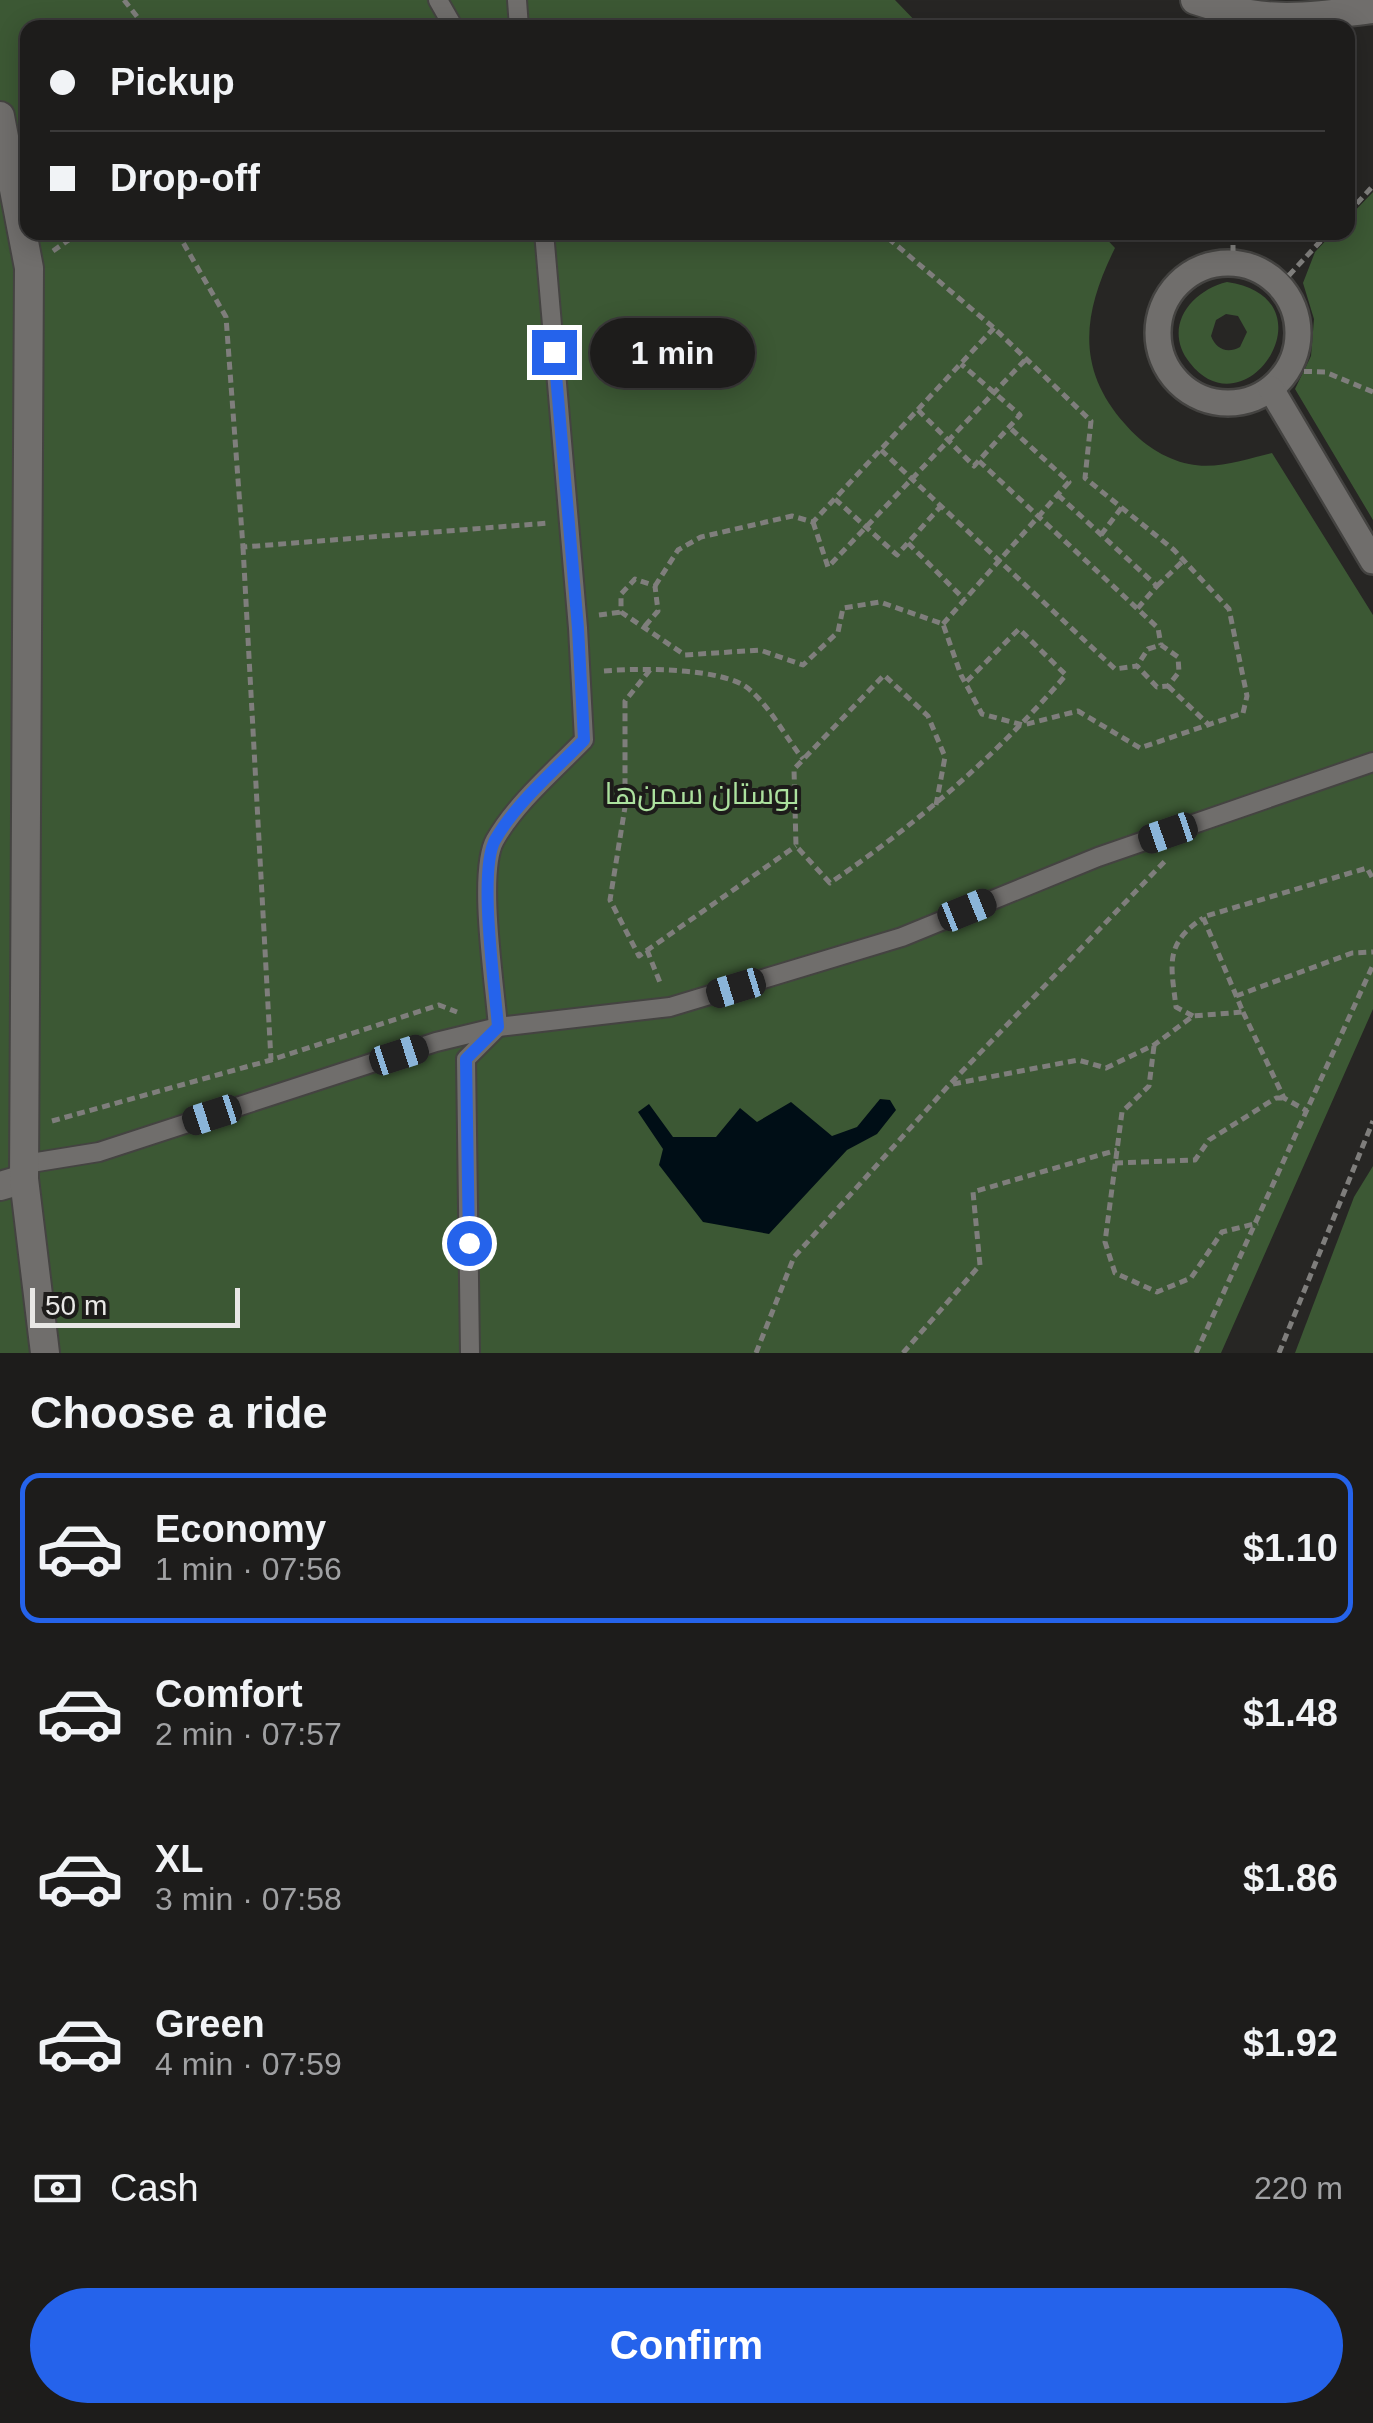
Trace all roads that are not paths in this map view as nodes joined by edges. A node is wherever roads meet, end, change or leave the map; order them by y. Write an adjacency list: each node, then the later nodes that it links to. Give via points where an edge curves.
1 (1195, 0): 2 (street, via 1244,17 1296,19)
2 (1373, 9)
3 (0, 116): 4 (street)
4 (20, 221)
5 (24, 240): 11 (street, via 29,268)
6 (545, 240): 10 (lane, via 584,740 493,844 487,871)
7 (1279, 380): 7 (street, via 1240,402 1206,400 1186,390 1161,352 1160,319 1174,288 1200,269 1234,262 1280,285 1299,327 1297,350); 8 (street)
8 (1373, 561)
9 (1373, 762): 10 (lane, via 1098,857 902,938 670,1008)
10 (498, 1027): 12 (lane); 14 (lane, via 466,1059)
11 (13, 1087): 12 (street, via 24,1128)
12 (16, 1176): 13 (street)
13 (45, 1353)
14 (470, 1353)

